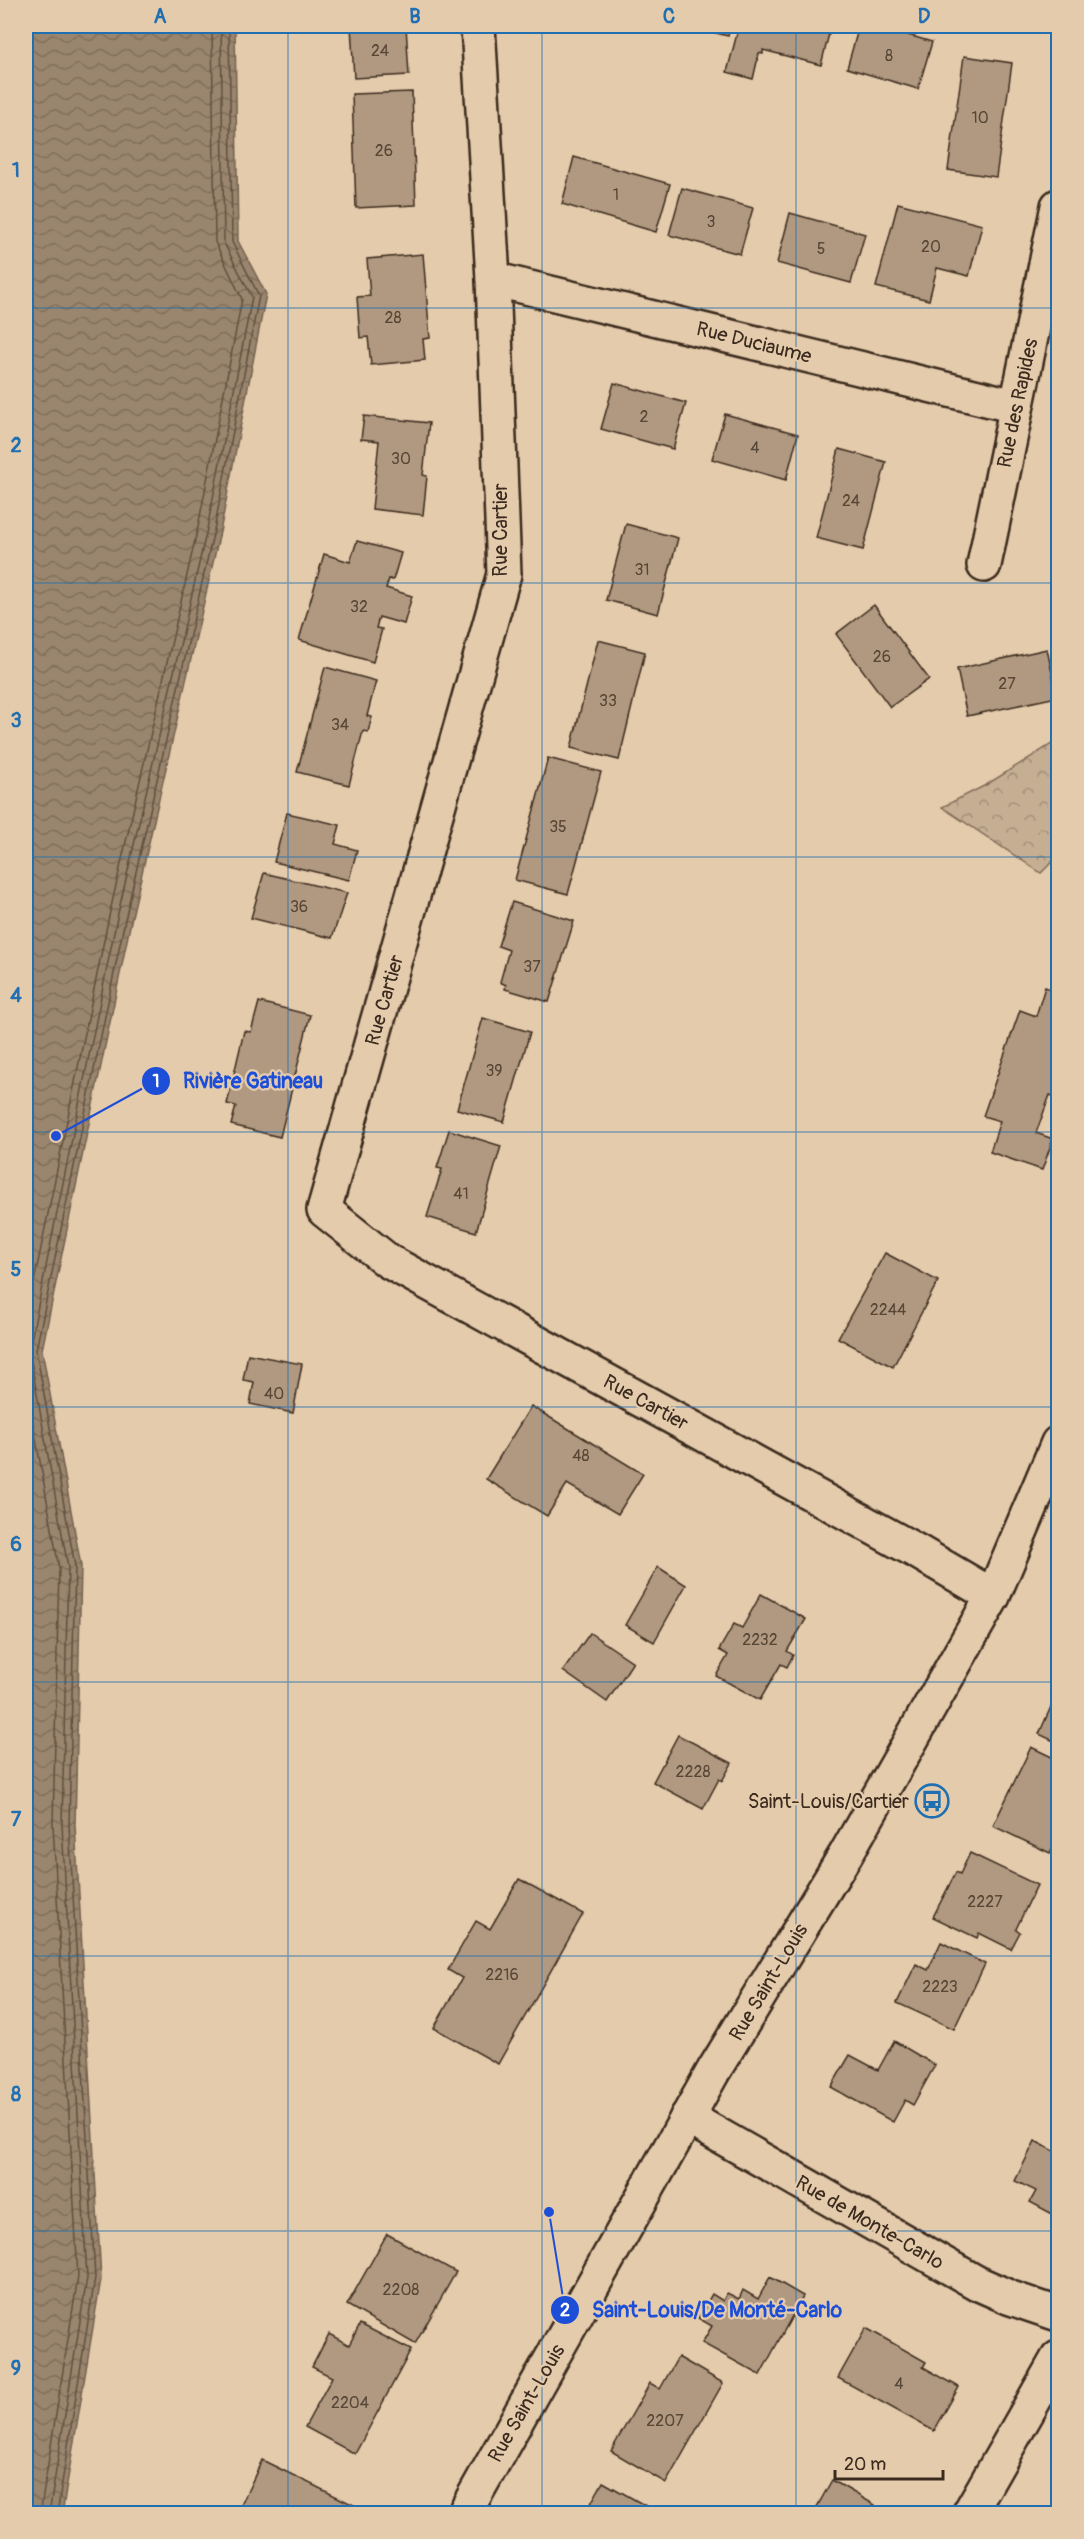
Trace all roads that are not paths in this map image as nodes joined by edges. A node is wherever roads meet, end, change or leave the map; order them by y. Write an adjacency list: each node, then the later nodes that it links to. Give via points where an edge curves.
1 (477, 26): 3 (street, Rue Cartier)
2 (1059, 206): 4 (street, Rue des Rapides)
3 (493, 279): 4 (street, Rue Duciaume); 7 (street, Rue Cartier, via 504,574 324,1210 388,1261 918,1551)
4 (1015, 405): 5 (street, Rue des Rapides)
5 (984, 565)
6 (1059, 1443): 7 (street, Rue Saint-Louis)
7 (993, 1596): 8 (street, Rue Saint-Louis, via 846,1854)
8 (687, 2117): 9 (street, Rue de Monte-Carlo, via 977,2283); 11 (street, Rue Saint-Louis)
9 (1059, 2314)
10 (1059, 2358): 12 (street)
11 (464, 2514)
12 (969, 2514)

